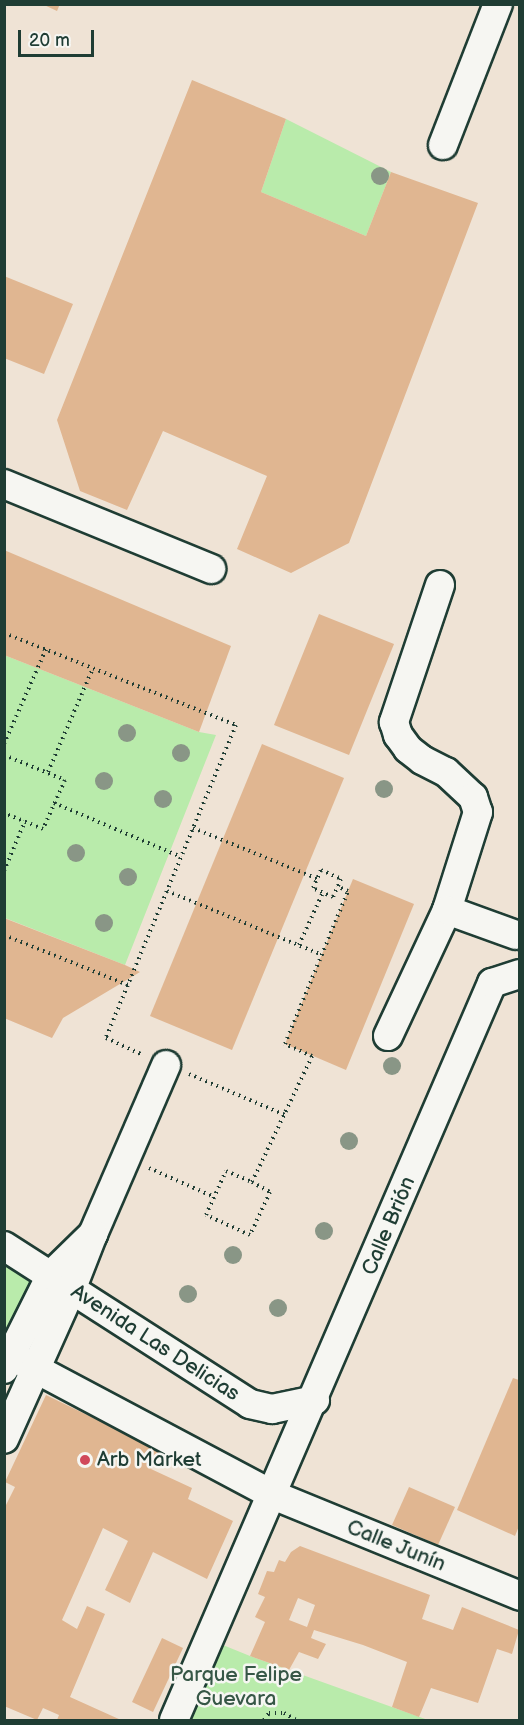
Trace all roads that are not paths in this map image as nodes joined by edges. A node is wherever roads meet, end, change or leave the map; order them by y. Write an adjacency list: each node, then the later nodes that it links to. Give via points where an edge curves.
1 (498, 4): 2 (street)
2 (443, 145)
3 (4, 484): 4 (street)
4 (211, 569)
5 (440, 585): 6 (street, via 394,722 408,749 446,772 472,797 478,812)
6 (447, 910): 7 (street); 9 (street)
7 (518, 927): 8 (street, via 514,957)
8 (518, 974): 15 (street, Calle Brión, via 492,983)
9 (388, 1036)
10 (166, 1065): 12 (street, via 93,1234)
11 (4, 1246): 12 (street, Avenida Las Delicias)
12 (61, 1282): 13 (street); 14 (street); 15 (street, Avenida Las Delicias, via 250,1404 272,1409)
13 (6, 1359): 14 (street)
14 (35, 1370): 16 (street); 17 (street)
15 (315, 1400): 17 (street, Calle Brión)
16 (4, 1439)
17 (273, 1495): 18 (street, Calle Junín); 19 (street, Calle Brión)
18 (519, 1596)
19 (174, 1720)

